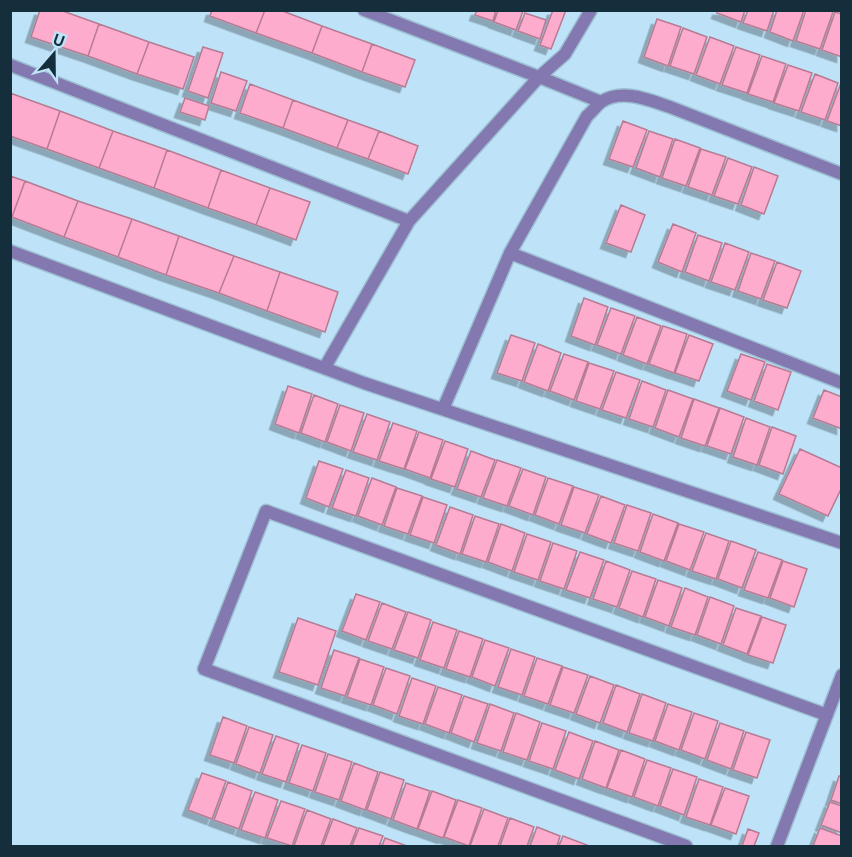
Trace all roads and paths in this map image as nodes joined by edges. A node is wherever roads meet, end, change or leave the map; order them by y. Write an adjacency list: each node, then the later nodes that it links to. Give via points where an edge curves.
1 (364, 10): 4 (street)
2 (591, 10): 4 (street, via 565,54)
3 (10, 65): 7 (street)
4 (539, 77): 5 (street); 7 (street)
5 (602, 102): 6 (street, via 618,96 643,98); 9 (street, via 587,116)
6 (842, 174)
7 (409, 221): 10 (street)
8 (10, 251): 10 (street)
9 (510, 253): 11 (street); 12 (street)
10 (325, 367): 12 (street)
11 (842, 383)
12 (443, 409): 13 (street)
13 (842, 543)
14 (842, 675): 15 (street)
15 (827, 715): 16 (street, via 266,511 204,669); 17 (street)
16 (686, 846)
17 (777, 846)

